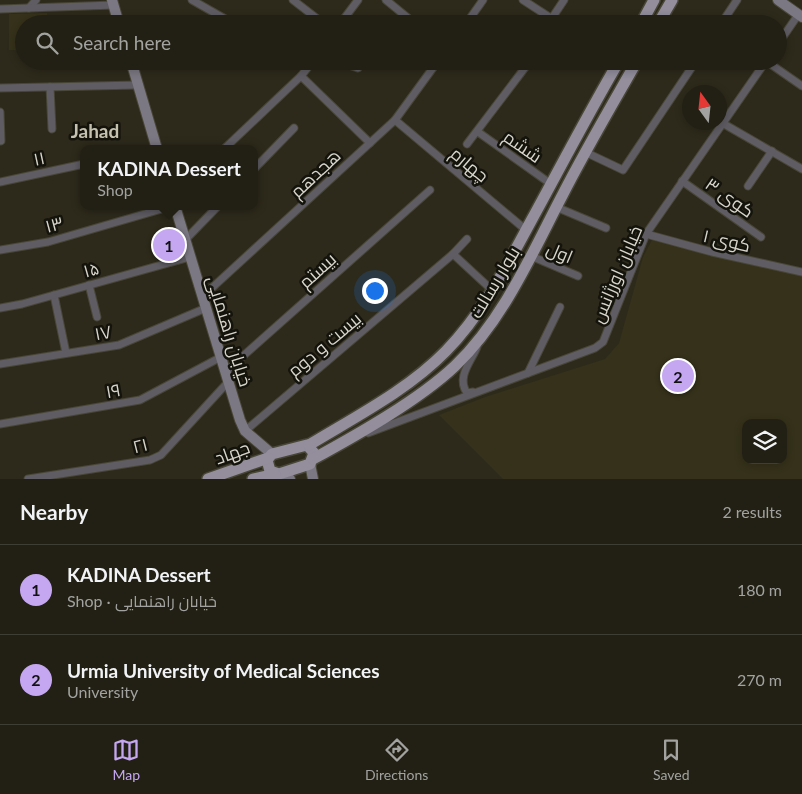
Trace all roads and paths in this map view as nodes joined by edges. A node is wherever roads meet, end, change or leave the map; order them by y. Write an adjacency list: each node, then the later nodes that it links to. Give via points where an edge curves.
1 (36, 0): 14 (street)
2 (192, 0): 16 (street)
3 (293, 0): 17 (street)
4 (358, 0): 18 (street)
5 (386, 0): 19 (street)
6 (483, 0): 20 (street)
7 (523, 0): 21 (street)
8 (564, 0): 22 (street)
9 (654, 0): 23 (main road)
10 (672, 0): 24 (main road)
11 (737, 0): 25 (street)
12 (778, 0): 26 (main road)
13 (113, 3): 14 (street)
14 (29, 8): 15 (street)
15 (0, 9)
16 (218, 15)
17 (312, 15)
18 (347, 15)
19 (404, 15)
20 (472, 15)
21 (547, 15)
22 (554, 15)
23 (645, 15)
24 (663, 15)
25 (727, 15)
26 (800, 16): 27 (street)
27 (787, 33)
28 (134, 70): 38 (main road)
29 (306, 70): 37 (street)
30 (431, 70): 43 (street, هجدهم)
31 (523, 70): 49 (street)
32 (614, 70): 53 (main road, بلوار رسالت)
33 (632, 70): 57 (main road, بلوار رسالت)
34 (690, 70): 57 (street, via 623,170)
35 (760, 70): 44 (street, خیابان اورژانس)
36 (779, 70): 39 (street)
37 (301, 76): 51 (street); 55 (street)
38 (138, 85): 40 (street); 54 (main road)
39 (802, 86)
40 (50, 87): 41 (street); 47 (street)
41 (0, 88)
42 (0, 112): 50 (street)
43 (395, 120): 51 (street, هجدهم); 71 (street, چهارم)
44 (727, 120)
45 (727, 126): 56 (street)
46 (294, 128): 59 (street)
47 (52, 129)
48 (720, 130): 61 (street, خیابان اورژانس)
49 (478, 132): 52 (street); 63 (street, ششم)
50 (1, 141)
51 (370, 143): 87 (street, هجدهم)
52 (467, 144)
53 (572, 144): 57 (main road); 63 (main road, بلوار رسالت)
54 (155, 145)
55 (228, 145)
56 (772, 151): 60 (street); 64 (street)
57 (585, 152): 66 (main road, بلوار رسالت)
58 (80, 165): 62 (street, ۱۱)
59 (258, 165)
60 (802, 169)
61 (682, 181): 72 (street, خیابان اورژانس); 73 (street, کوی ۳)
62 (0, 182)
63 (551, 184): 71 (main road, بلوار رسالت)
64 (748, 186)
65 (430, 190): 97 (street, بیستم)
66 (556, 207): 70 (street); 78 (main road, بلوار رسالت)
67 (159, 210): 76 (street, ۱۳, via 48,242)
68 (174, 210): 75 (main road, خیابان راهنمایی)
69 (214, 210): 75 (street)
70 (606, 228)
71 (526, 230): 81 (main road, بلوار رسالت)
72 (646, 234): 80 (street, کوی ۱); 96 (street, خیابان اورژانس, via 604,342)
73 (761, 237)
74 (467, 239): 77 (street, بیست و دوم)
75 (185, 240): 79 (main road, خیابان راهنمایی)
76 (0, 250)
77 (453, 254): 85 (street); 100 (street, بیست و دوم)
78 (531, 256): 82 (street, اول); 84 (main road, بلوار رسالت)
79 (190, 257): 83 (street, ۱۵); 87 (main road, خیابان راهنمایی)
80 (802, 272)
81 (502, 276): 84 (main road); 85 (main road, بلوار رسالت)
82 (578, 276)
83 (89, 285): 86 (street, ۱۵); 91 (street)
84 (516, 285): 92 (main road, بلوار رسالت)
85 (493, 291): 102 (main road, بلوار رسالت, via 445,352 414,378)
86 (54, 295): 89 (street, ۱۵); 93 (street)
87 (202, 297): 90 (main road, خیابان راهنمایی)
88 (560, 307): 96 (street)
89 (0, 308)
90 (206, 308): 93 (street, ۱۷, via 119,345); 94 (main road, خیابان راهنمایی)
91 (97, 317)
92 (479, 340): 98 (street, via 462,379 467,393); 101 (main road, بلوار رسالت, via 454,367 423,391)
93 (66, 353): 95 (street, ۱۷)
94 (221, 357): 97 (main road, خیابان راهنمایی); 99 (street, ۱۹, via 140,400)
95 (0, 364)
96 (528, 373): 98 (street, خیابان اورژانس)
97 (227, 377): 100 (main road, خیابان راهنمایی); 107 (street, ۲۱, via 161,455)
98 (478, 392): 101 (street, خیابان اورژانس)
99 (0, 424)
100 (246, 431): 103 (main road, خیابان راهنمایی)
101 (342, 443): 104 (main road, بلوار رسالت)
102 (309, 446): 103 (main road, جهاد, via 302,444); 104 (main road, via 314,453)
103 (270, 456): 105 (main road, جهاد); 106 (main road, via 269,468)
104 (311, 462): 106 (main road, جهاد); 110 (main road)
105 (250, 463): 108 (main road, جهاد); 109 (main road, via 256,468)
106 (280, 476): 109 (main road, جهاد)
107 (28, 479)
108 (208, 479)
109 (254, 479)
110 (313, 479)

